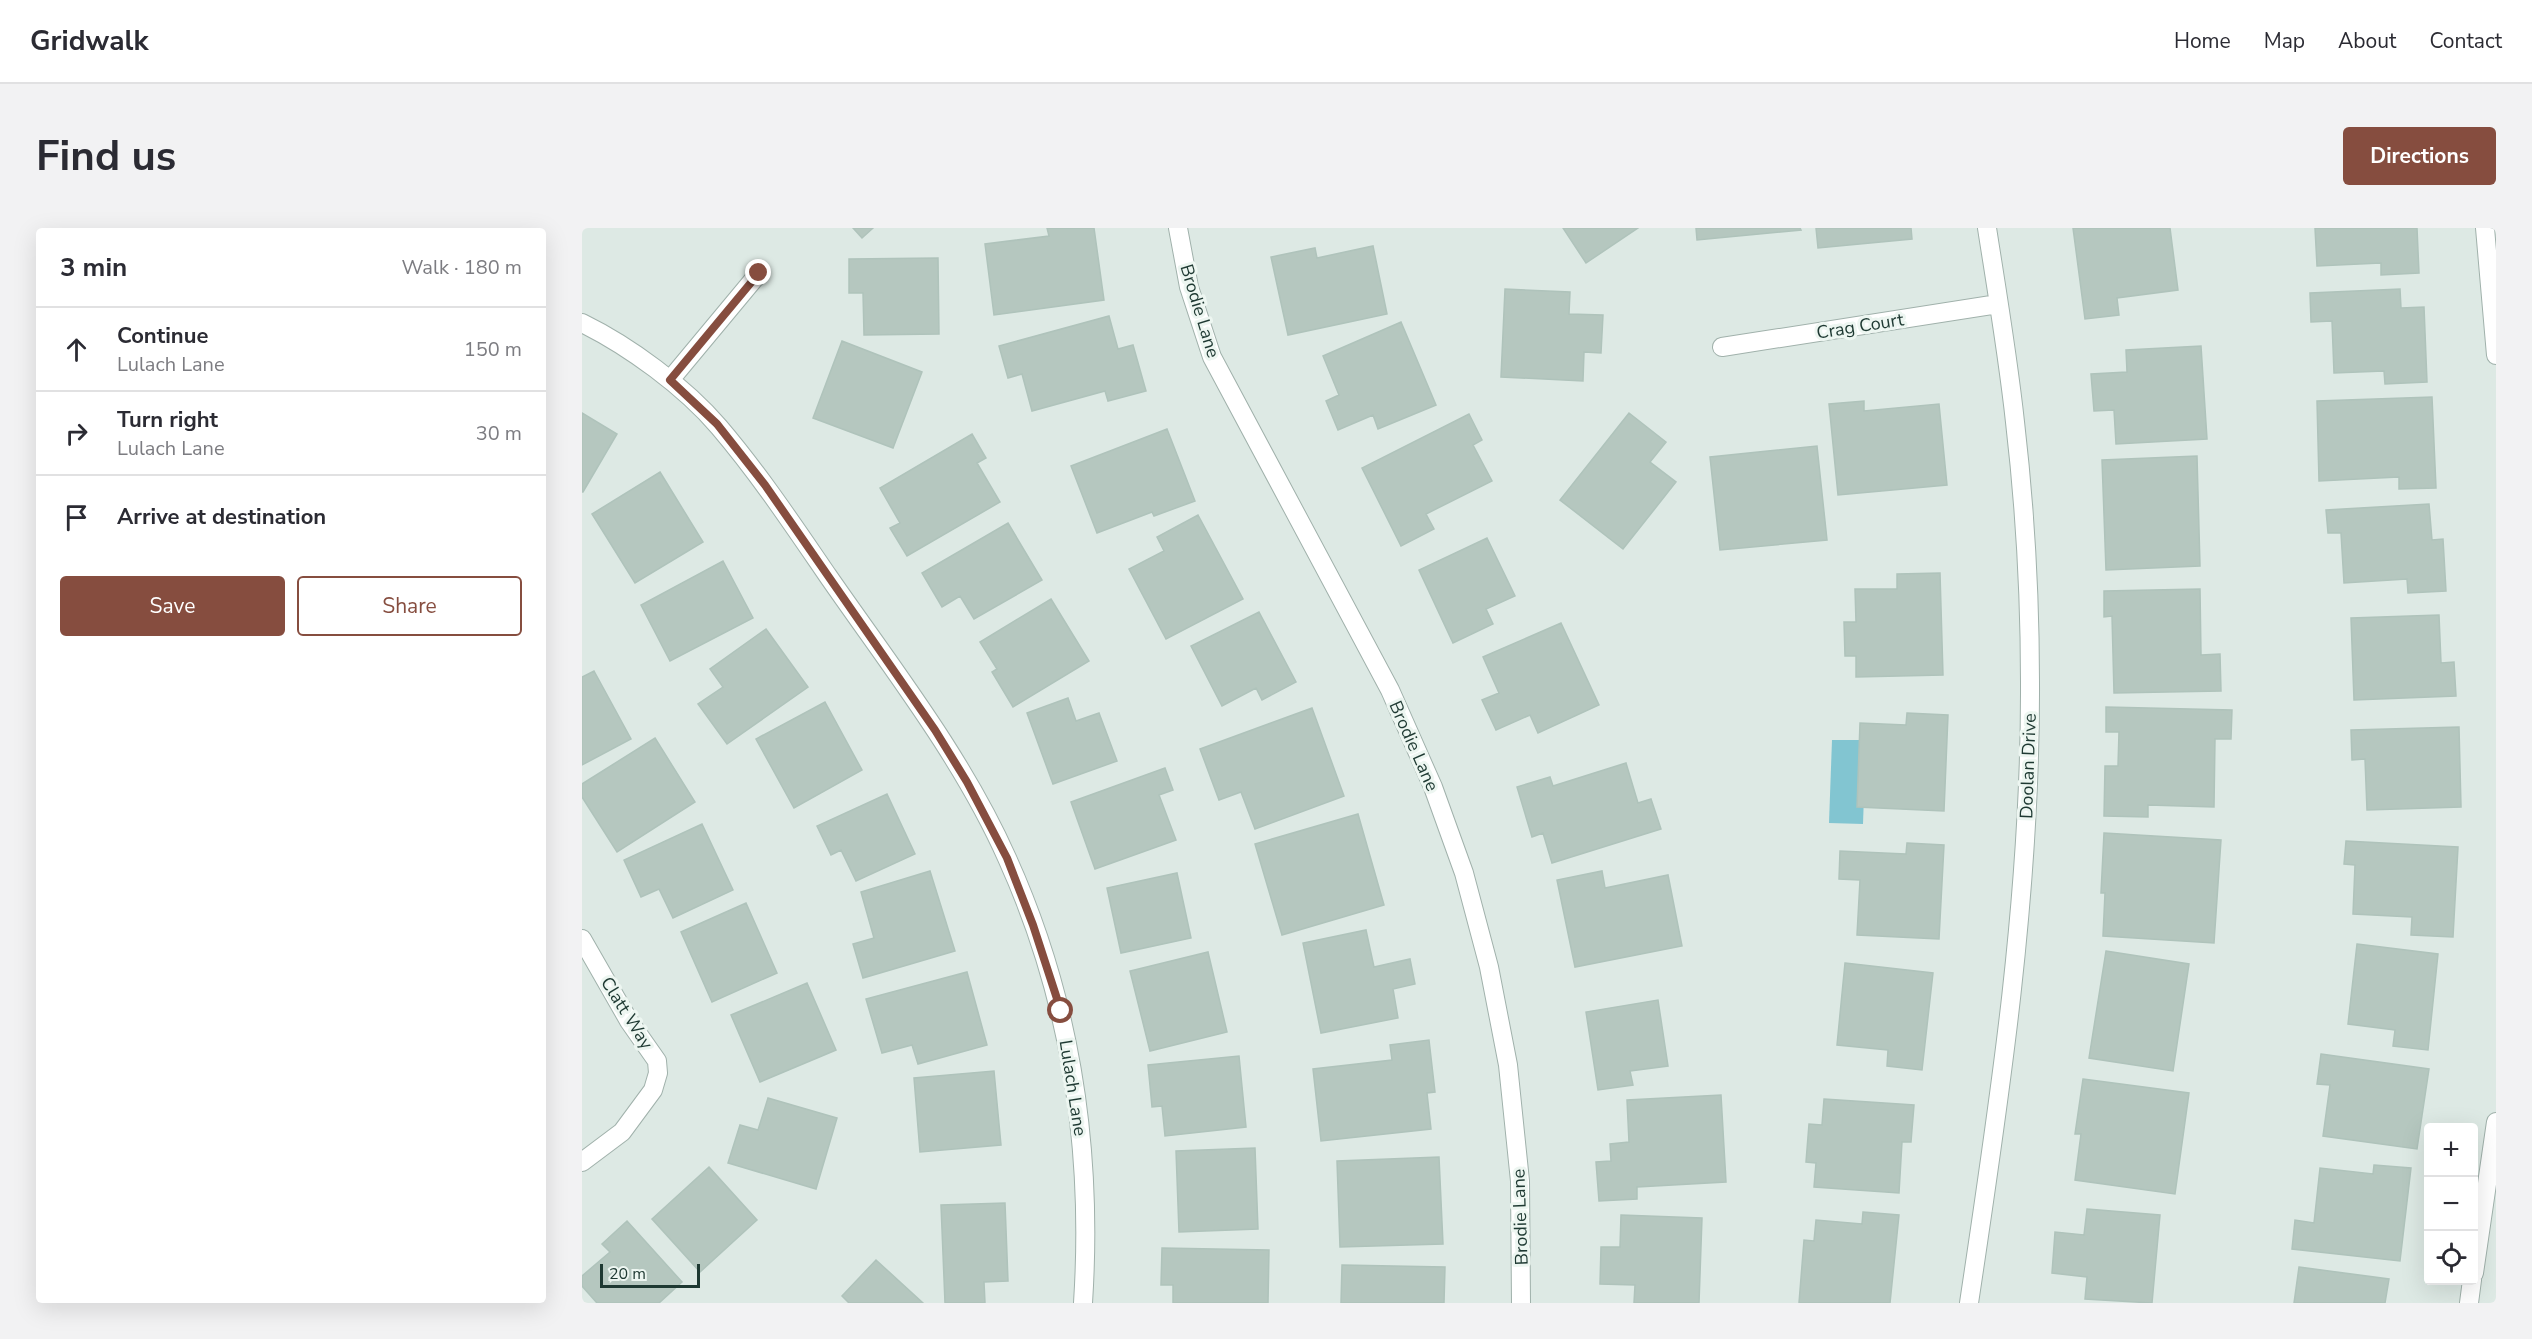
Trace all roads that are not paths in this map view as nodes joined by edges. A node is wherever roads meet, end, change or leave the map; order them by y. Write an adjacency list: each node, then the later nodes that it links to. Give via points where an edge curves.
1 (1178, 228): 16 (street, Brodie Lane, via 1189,287 1212,357 1390,690 1433,788 1464,873 1489,967 1508,1065 1520,1180)
2 (1987, 228): 5 (street, Doolan Drive)
3 (2485, 228): 8 (street)
4 (759, 273): 9 (street)
5 (1998, 304): 7 (street, Crag Court); 17 (street, Doolan Drive, via 2015,421 2026,559 2028,805 2003,1079)
6 (582, 323): 9 (street, Lulach Lane)
7 (1722, 347)
8 (2496, 355)
9 (670, 380): 15 (street, Lulach Lane, via 717,424 765,485 935,730 1007,858 1061,1011 1075,1085 1085,1168)
10 (582, 939): 12 (street, Clatt Way, via 657,1061 658,1073 653,1090 622,1132)
11 (2496, 1122): 13 (street)
12 (582, 1162)
13 (2478, 1246)
14 (2471, 1285): 18 (street)
15 (1083, 1303)
16 (1521, 1303)
17 (1969, 1303)
18 (2469, 1303)

